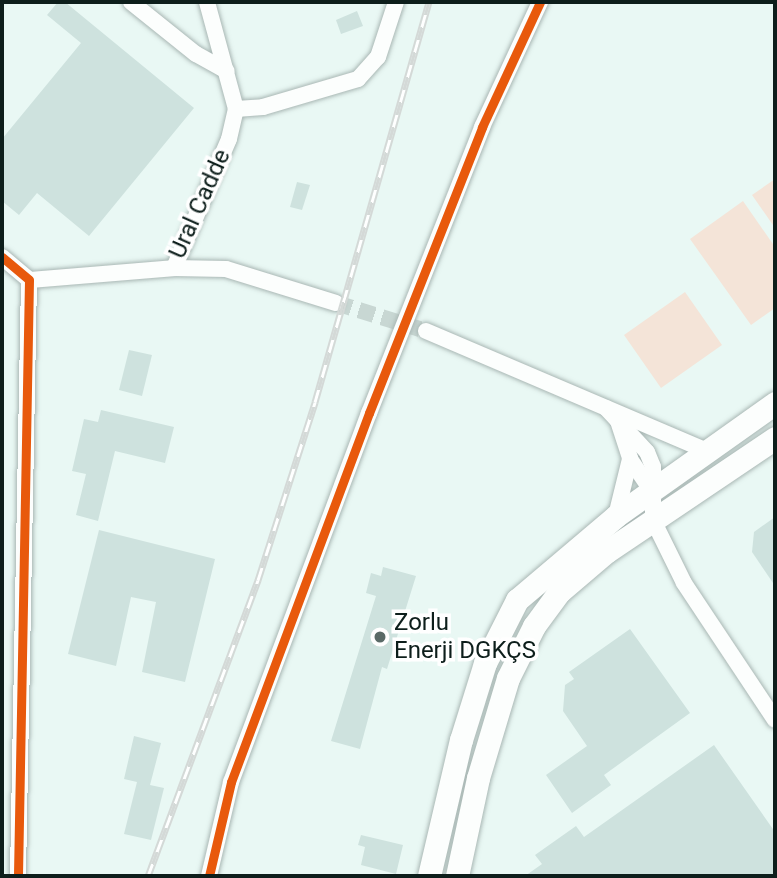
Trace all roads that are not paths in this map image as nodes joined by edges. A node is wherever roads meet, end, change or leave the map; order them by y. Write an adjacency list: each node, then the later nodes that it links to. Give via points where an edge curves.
1 (131, 2): 5 (street, via 196,54)
2 (207, 2): 5 (street, Ural Cadde)
3 (396, 2): 6 (street, via 379,57 358,79 263,107)
4 (540, 2): 23 (street, via 482,127 369,413 231,782)
5 (228, 71): 6 (street, Ural Cadde)
6 (236, 109): 8 (street, Ural Cadde, via 229,139)
7 (2, 257): 9 (street)
8 (174, 268): 9 (street, Ural Cadde); 10 (street, via 226,269)
9 (29, 280): 22 (street)
10 (336, 303)
11 (426, 331): 13 (street)
12 (775, 403): 16 (street)
13 (606, 408): 14 (street); 16 (street)
14 (618, 421): 17 (street); 18 (street, via 647,452 653,467)
15 (775, 438): 20 (street)
16 (708, 451): 18 (street)
17 (630, 459): 18 (street); 19 (street)
18 (650, 491): 19 (street); 20 (street)
19 (616, 516): 24 (street, via 517,600 485,663 461,740)
20 (653, 520): 21 (street, via 684,583); 25 (street, via 559,592 534,626 508,678 478,778)
21 (775, 720)
22 (18, 876)
23 (209, 876)
24 (429, 876)
25 (457, 876)

